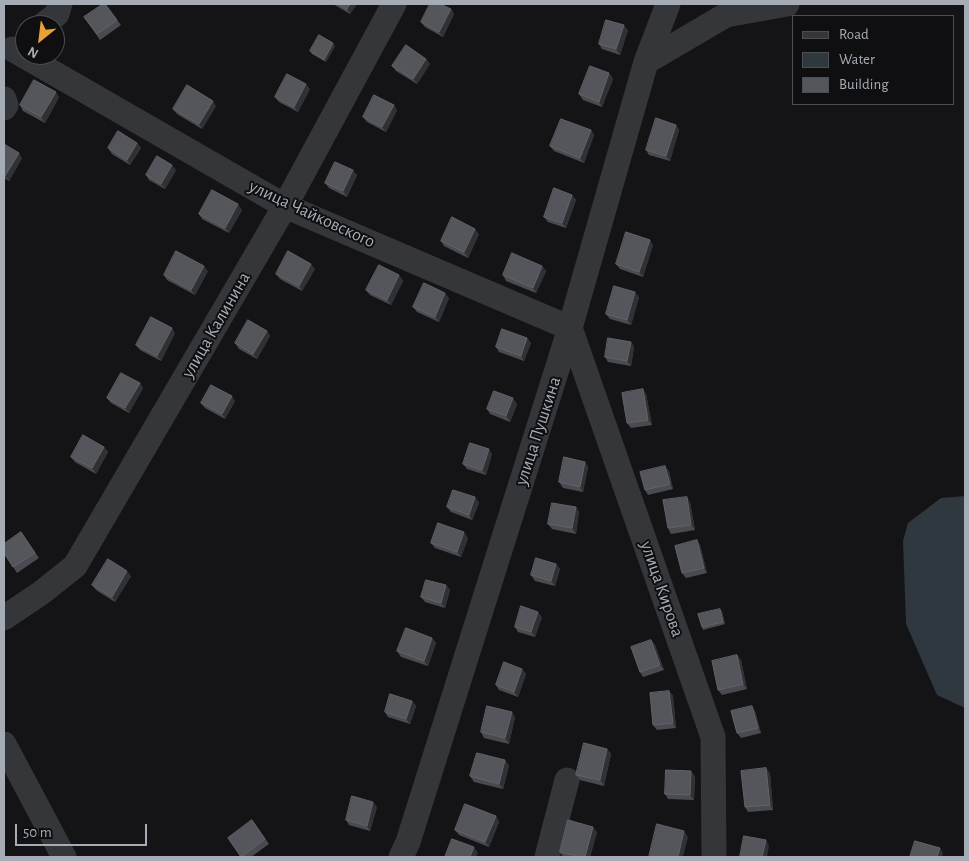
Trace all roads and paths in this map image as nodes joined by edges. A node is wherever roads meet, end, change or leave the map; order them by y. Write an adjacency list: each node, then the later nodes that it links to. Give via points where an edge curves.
1 (394, 4): 8 (street, улица Калинина)
2 (668, 4): 5 (street, улица Пушкина)
3 (787, 4): 5 (street, via 726,15)
4 (14, 47): 8 (street, улица Чайковского)
5 (646, 62): 9 (street, улица Пушкина)
6 (4, 99): 7 (street)
7 (4, 108)
8 (285, 206): 9 (street, улица Чайковского); 10 (street, улица Калинина, via 75,566)
9 (570, 328): 14 (street, улица Пушкина); 16 (street, улица Кирова, via 713,737)
10 (4, 618)
11 (4, 744): 13 (street)
12 (567, 780): 15 (street)
13 (64, 857)
14 (401, 857)
15 (547, 857)
16 (714, 857)

